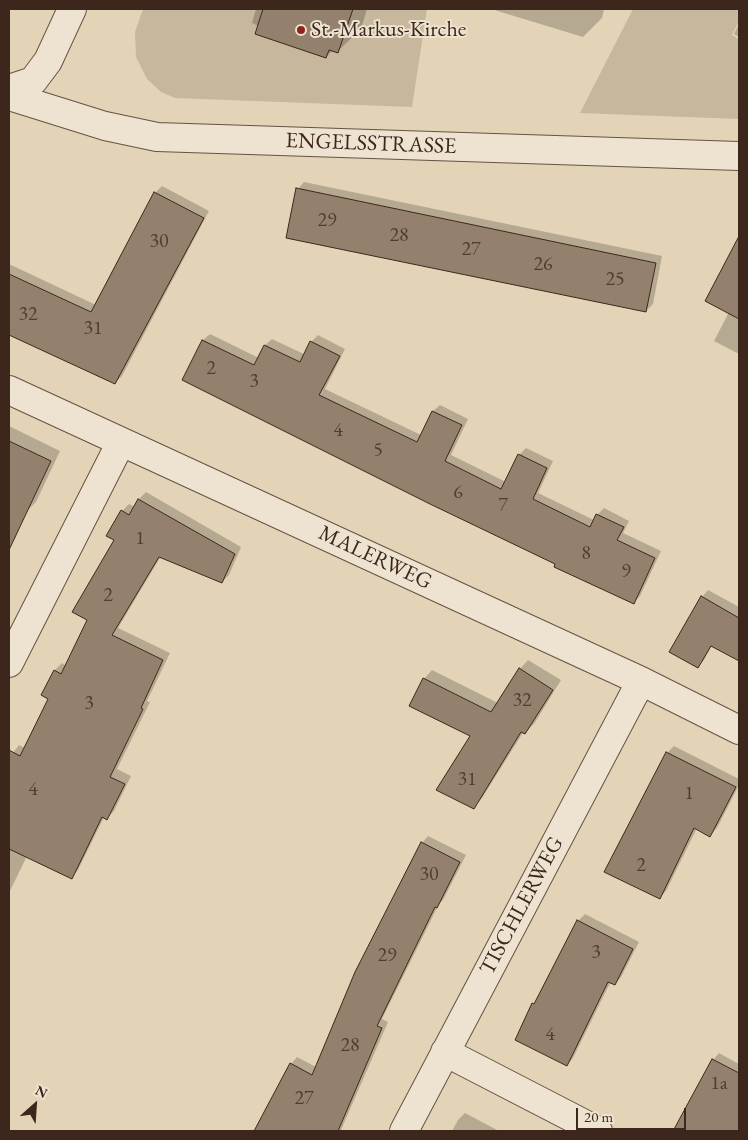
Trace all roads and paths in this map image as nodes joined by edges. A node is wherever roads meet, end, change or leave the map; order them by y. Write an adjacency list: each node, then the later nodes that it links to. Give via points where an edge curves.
1 (72, 9): 2 (street, via 48,61 33,81)
2 (9, 89)
3 (9, 96): 4 (street, ENGELSSTRASSE, via 106,126 157,137)
4 (739, 156)
5 (9, 390): 6 (street, MALERWEG)
6 (121, 442): 7 (street); 8 (street, MALERWEG)
7 (9, 663)
8 (641, 681): 9 (street, MALERWEG); 10 (street, TISCHLERWEG)
9 (739, 730)
10 (445, 1052): 11 (street, TISCHLERWEG); 12 (street)
11 (404, 1131)
12 (598, 1131)

